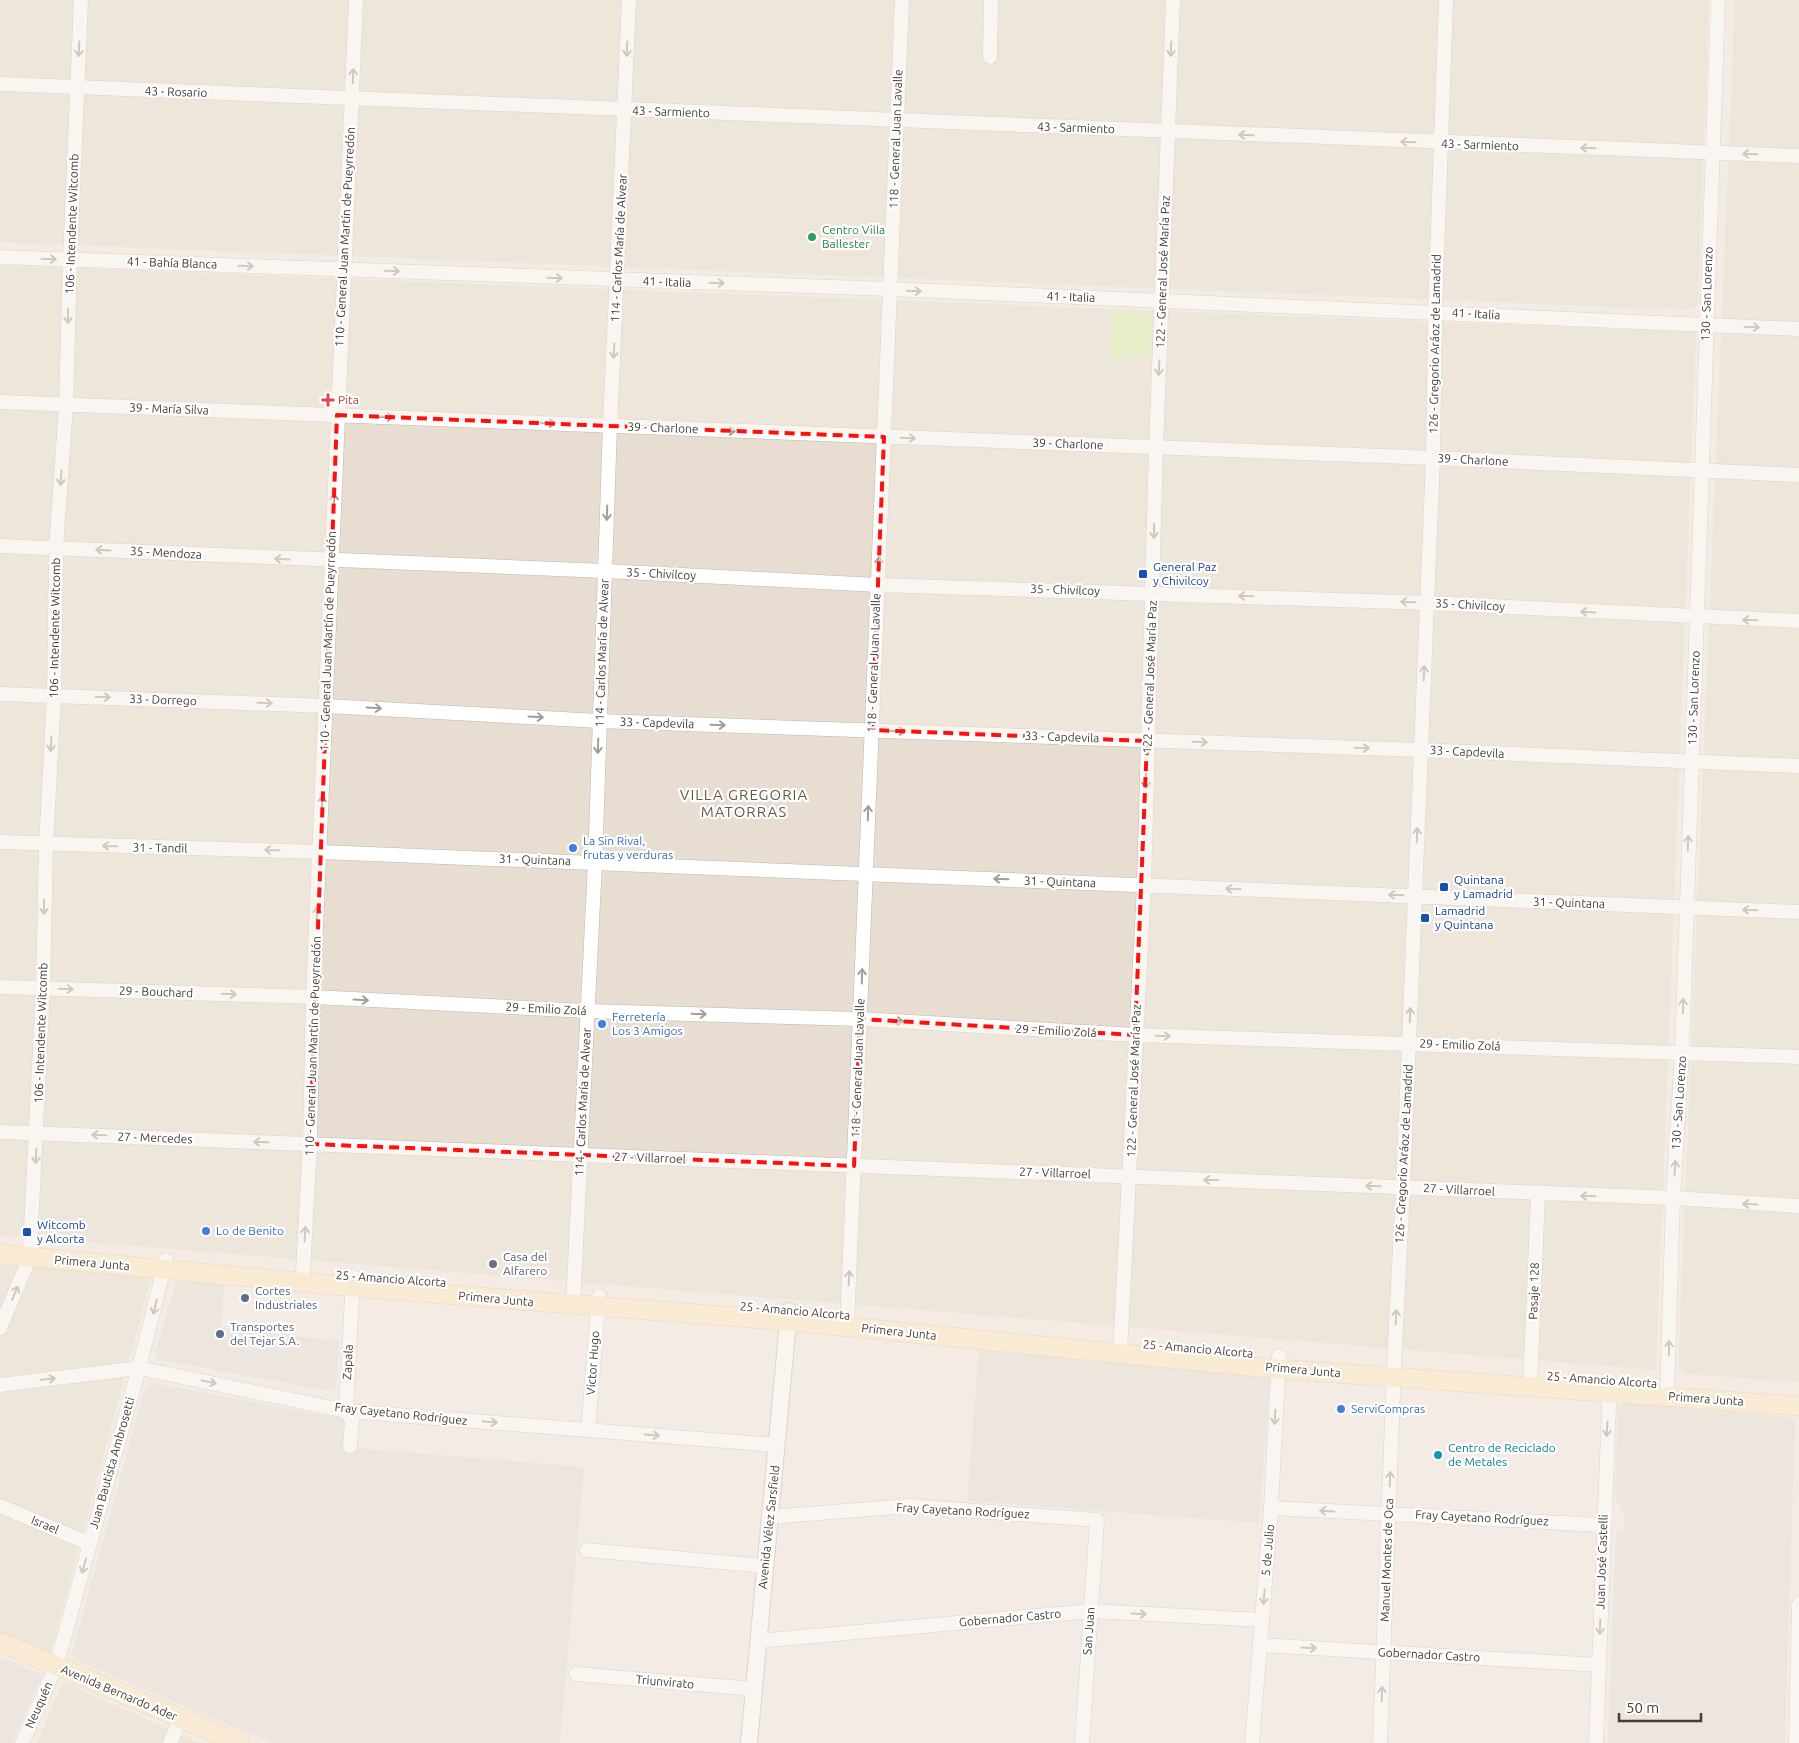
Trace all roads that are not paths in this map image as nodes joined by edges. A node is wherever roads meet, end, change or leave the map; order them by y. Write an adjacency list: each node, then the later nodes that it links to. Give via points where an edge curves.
1 (81, 0): 11 (street, 106 - Intendente Witcomb, one-way to 11)
2 (356, 0): 12 (street, 110 - General Juan Martín de Pueyrredón, one-way to 2)
3 (629, 0): 13 (street, 114 - Carlos María de Alvear, one-way to 13)
4 (902, 0): 14 (street, 118 - General Juan Lavalle)
5 (991, 0): 9 (street)
6 (1173, 0): 15 (street, 122 - General José María Paz, one-way to 15)
7 (1446, 0): 16 (street, 126 - Gregorio Aráoz de Lamadrid)
8 (1718, 0): 17 (street, 130 - San Lorenzo)
9 (990, 57)
10 (0, 84): 11 (street, 43 - Rosario)
11 (78, 88): 12 (street, 43 - Rosario); 20 (street, 106 - Intendente Witcomb)
12 (352, 99): 13 (street, 43 - Sarmiento); 21 (street, 110 - General Juan Martín de Pueyrredón)
13 (625, 110): 14 (street, 43 - Sarmiento); 22 (street, 114 - Carlos María de Alvear)
14 (897, 121): 15 (street, 43 - Sarmiento); 23 (street, 118 - General Juan Lavalle)
15 (1168, 132): 16 (street, 43 - Sarmiento, one-way to 15); 24 (street, 122 - General José María Paz)
16 (1440, 143): 17 (street, 43 - Sarmiento, one-way to 16); 25 (street, 126 - Gregorio Aráoz de Lamadrid)
17 (1712, 152): 18 (street, 43 - Sarmiento, one-way to 17); 26 (street, 130 - San Lorenzo)
18 (1799, 156)
19 (0, 257): 20 (street, 41 - Bahía Blanca, one-way to 20)
20 (70, 259): 21 (street, 41 - Bahía Blanca, one-way to 21); 29 (street, 106 - Intendente Witcomb, one-way to 29)
21 (344, 269): 22 (street, 41 - Italia, one-way to 22); 30 (street, 110 - General Juan Martín de Pueyrredón)
22 (617, 280): 23 (street, 41 - Italia, one-way to 23); 31 (street, 114 - Carlos María de Alvear, one-way to 31)
23 (890, 290): 24 (street, 41 - Italia, one-way to 24); 32 (street, 118 - General Juan Lavalle)
24 (1162, 301): 25 (street, 41 - Italia); 33 (street, 122 - General José María Paz, one-way to 33)
25 (1435, 312): 26 (street, 41 - Italia); 34 (street, 126 - Gregorio Aráoz de Lamadrid)
26 (1706, 326): 27 (street, 41 - Italia, one-way to 27); 35 (street, 130 - San Lorenzo)
27 (1799, 329)
28 (0, 402): 29 (street, 39 - María Silva)
29 (66, 404): 30 (street, 39 - María Silva); 38 (street, 106 - Intendente Witcomb, one-way to 38)
30 (337, 415): 31 (street, 39 - Charlone, one-way to 31); 39 (street, 110 - General Juan Martín de Pueyrredón, one-way to 30)
31 (610, 426): 32 (street, 39 - Charlone, one-way to 32); 40 (street, 114 - Carlos María de Alvear, one-way to 40)
32 (884, 438): 33 (street, 39 - Charlone, one-way to 33); 41 (street, 118 - General Juan Lavalle, one-way to 32)
33 (1156, 447): 34 (street, 39 - Charlone); 42 (street, 122 - General José María Paz, one-way to 42)
34 (1433, 458): 35 (street, 39 - Charlone); 43 (street, 126 - Gregorio Aráoz de Lamadrid)
35 (1703, 472): 36 (street, 39 - Charlone); 44 (street, 130 - San Lorenzo)
36 (1799, 475)
37 (0, 546): 38 (street, 35 - Mendoza)
38 (56, 548): 39 (street, 35 - Mendoza, one-way to 38); 47 (street, 106 - Intendente Witcomb)
39 (331, 561): 40 (street, 35 - Chivilcoy); 48 (street, 110 - General Juan Martín de Pueyrredón)
40 (605, 571): 41 (street, 35 - Chivilcoy); 49 (street, 114 - Carlos María de Alvear)
41 (878, 585): 42 (street, 35 - Chivilcoy); 50 (street, 118 - General Juan Lavalle)
42 (1153, 593): 43 (street, 35 - Chivilcoy, one-way to 42); 51 (street, 122 - General José María Paz)
43 (1428, 603): 44 (street, 35 - Chivilcoy, one-way to 43); 52 (street, 126 - Gregorio Aráoz de Lamadrid, one-way to 43)
44 (1696, 618): 45 (street, 35 - Chivilcoy, one-way to 44); 53 (street, 130 - San Lorenzo)
45 (1799, 621)
46 (0, 694): 47 (street, 33 - Dorrego)
47 (54, 696): 48 (street, 33 - Dorrego, one-way to 48); 56 (street, 106 - Intendente Witcomb, one-way to 56)
48 (326, 706): 49 (street, 33 - Capdevila, one-way to 49); 57 (street, 110 - General Juan Martín de Pueyrredón, one-way to 48)
49 (599, 721): 50 (street, 33 - Capdevila, one-way to 50); 58 (street, 114 - Carlos María de Alvear, one-way to 58)
50 (872, 730): 51 (street, 33 - Capdevila, one-way to 51); 59 (street, 118 - General Juan Lavalle, one-way to 50)
51 (1147, 741): 52 (street, 33 - Capdevila, one-way to 52); 60 (street, 122 - General José María Paz, one-way to 60)
52 (1420, 750): 53 (street, 33 - Capdevila); 61 (street, 126 - Gregorio Aráoz de Lamadrid, one-way to 52)
53 (1692, 763): 54 (street, 33 - Capdevila); 62 (street, 130 - San Lorenzo, one-way to 53)
54 (1799, 766)
55 (0, 842): 56 (street, 31 - Tandil)
56 (46, 845): 57 (street, 31 - Tandil, one-way to 56); 65 (street, 106 - Intendente Witcomb, one-way to 65)
57 (321, 852): 58 (street, 31 - Quintana); 66 (street, 110 - General Juan Martín de Pueyrredón, one-way to 57)
58 (595, 863): 59 (street, 31 - Quintana); 67 (street, 114 - Carlos María de Alvear)
59 (866, 874): 60 (street, 31 - Quintana, one-way to 59); 68 (street, 118 - General Juan Lavalle, one-way to 59)
60 (1144, 885): 61 (street, 31 - Quintana, one-way to 60); 69 (street, 122 - General José María Paz)
61 (1415, 896): 62 (street, 31 - Quintana); 70 (street, 126 - Gregorio Aráoz de Lamadrid, one-way to 61)
62 (1686, 908): 63 (street, 31 - Quintana, one-way to 62); 71 (street, 130 - San Lorenzo, one-way to 62)
63 (1799, 912)
64 (0, 987): 65 (street, 29 - Bouchard)
65 (42, 988): 66 (street, 29 - Bouchard, one-way to 66); 74 (street, 106 - Intendente Witcomb)
66 (313, 997): 67 (street, 29 - Emilio Zolá, one-way to 67); 75 (street, 110 - General Juan Martín de Pueyrredón)
67 (587, 1011): 68 (street, 29 - Emilio Zolá, one-way to 68); 76 (street, 114 - Carlos María de Alvear)
68 (860, 1019): 69 (street, 29 - Emilio Zolá, one-way to 69); 77 (street, 118 - General Juan Lavalle)
69 (1135, 1035): 70 (street, 29 - Emilio Zolá, one-way to 70); 78 (street, 122 - General José María Paz)
70 (1409, 1043): 71 (street, 29 - Emilio Zolá); 79 (street, 126 - Gregorio Aráoz de Lamadrid)
71 (1682, 1052): 72 (street, 29 - Emilio Zolá); 81 (street, 130 - San Lorenzo, one-way to 71)
72 (1799, 1057)
73 (0, 1132): 74 (street, 27 - Mercedes)
74 (37, 1133): 75 (street, 27 - Mercedes, one-way to 74); 84 (street, 106 - Intendente Witcomb, one-way to 84)
75 (310, 1144): 76 (street, 27 - Villarroel); 87 (street, 110 - General Juan Martín de Pueyrredón, one-way to 75)
76 (580, 1156): 77 (street, 27 - Villarroel); 89 (street, 114 - Carlos María de Alvear)
77 (854, 1166): 78 (street, 27 - Villarroel); 92 (street, 118 - General Juan Lavalle, one-way to 77)
78 (1130, 1176): 79 (street, 27 - Villarroel, one-way to 78); 94 (street, 122 - General José María Paz)
79 (1403, 1188): 80 (street, 27 - Villarroel); 97 (street, 126 - Gregorio Aráoz de Lamadrid, one-way to 79)
80 (1538, 1194): 81 (street, 27 - Villarroel, one-way to 80); 98 (street, Pasaje 128)
81 (1673, 1198): 82 (street, 27 - Villarroel, one-way to 81); 101 (street, 130 - San Lorenzo, one-way to 81)
82 (1799, 1206)
83 (0, 1246): 84 (main road)
84 (30, 1253): 85 (main road, Primera Junta); 86 (main road, Primera Junta); 93 (street, 106 - Intendente Witcomb, one-way to 84)
85 (0, 1254)
86 (165, 1265): 87 (main road, Primera Junta); 96 (street, Juan Bautista Ambrosetti, one-way to 96)
87 (302, 1277): 88 (main road, Primera Junta)
88 (352, 1282): 89 (main road, Primera Junta); 104 (street, Zapala)
89 (574, 1299): 90 (main road, Primera Junta)
90 (598, 1302): 91 (main road, Primera Junta); 105 (street, Victor Hugo)
91 (789, 1316): 92 (main road, Primera Junta); 106 (street, Avenida Vélez Sarsfield)
92 (847, 1321): 94 (main road, Primera Junta)
93 (0, 1328)
94 (1120, 1348): 95 (main road, Primera Junta)
95 (1279, 1362): 97 (main road, Primera Junta); 109 (street, 5 de Julio, one-way to 109)
96 (139, 1368): 99 (street, Fray Cayetano Rodríguez, one-way to 96); 104 (street, Fray Cayetano Rodríguez, one-way to 104); 114 (street, Juan Bautista Ambrosetti)
97 (1393, 1372): 98 (main road, Primera Junta); 110 (street, Manuel Montes de Oca, one-way to 97)
98 (1531, 1381): 100 (main road, Primera Junta)
99 (0, 1385)
100 (1609, 1387): 101 (main road, Primera Junta); 113 (street, Juan José Castelli, one-way to 113)
101 (1667, 1391): 102 (main road, 25 - Amancio Alcorta); 103 (main road, Primera Junta)
102 (1799, 1394)
103 (1799, 1406)
104 (346, 1410): 105 (street, Fray Cayetano Rodríguez, one-way to 105); 107 (street, Zapala, via 352,1421)
105 (588, 1430): 106 (street, Fray Cayetano Rodríguez, one-way to 106)
106 (777, 1445): 111 (street, Avenida Vélez Sarsfield)
107 (350, 1446)
108 (0, 1506): 114 (street, Israel)
109 (1271, 1508): 110 (street, Fray Cayetano Rodríguez, one-way to 109); 119 (street, 5 de Julio, one-way to 119)
110 (1388, 1513): 113 (street, Fray Cayetano Rodríguez); 123 (street, Manuel Montes de Oca)
111 (770, 1517): 112 (street, Fray Cayetano Rodríguez, via 909,1506); 116 (street, Avenida Vélez Sarsfield)
112 (1097, 1520): 118 (street, San Juan)
113 (1603, 1524): 124 (street, Juan José Castelli, one-way to 124)
114 (90, 1544): 125 (street, Juan Bautista Ambrosetti, one-way to 125)
115 (587, 1550): 116 (street)
116 (764, 1566): 120 (street, Avenida Vélez Sarsfield)
117 (1799, 1604): 137 (street)
118 (1091, 1611): 119 (street, Gobernador Castro, one-way to 119); 120 (street, Gobernador Castro); 133 (street, San Juan)
119 (1262, 1620): 122 (street, 5 de Julio)
120 (758, 1640): 127 (street, Avenida Vélez Sarsfield)
121 (0, 1642): 125 (main road, Avenida Bernardo Ader)
122 (1260, 1645): 123 (street, Gobernador Castro, one-way to 123); 134 (street, 5 de Julio)
123 (1384, 1652): 124 (street, Gobernador Castro); 135 (street, Manuel Montes de Oca, one-way to 123)
124 (1599, 1665): 136 (street, Juan José Castelli)
125 (56, 1666): 128 (main road, Avenida Bernardo Ader); 129 (street, Neuquén)
126 (576, 1674): 127 (street, Triunvirato)
127 (754, 1690): 132 (street, Avenida Vélez Sarsfield)
128 (181, 1718): 130 (street); 131 (main road, Avenida Bernardo Ader)
129 (22, 1743)
130 (170, 1743)
131 (239, 1743)
132 (749, 1743)
133 (1082, 1743)
134 (1252, 1743)
135 (1380, 1743)
136 (1596, 1743)
137 (1796, 1743)

